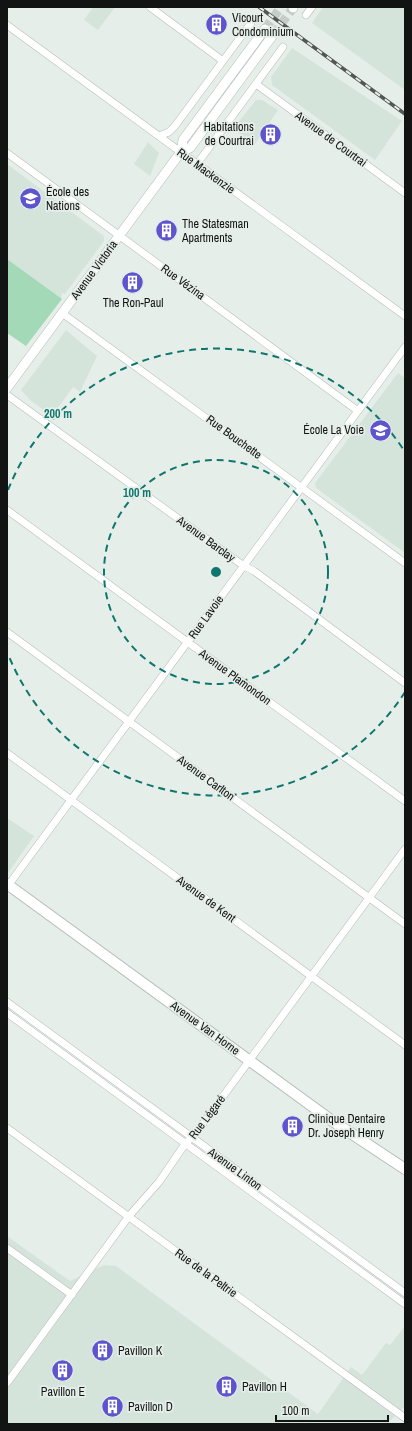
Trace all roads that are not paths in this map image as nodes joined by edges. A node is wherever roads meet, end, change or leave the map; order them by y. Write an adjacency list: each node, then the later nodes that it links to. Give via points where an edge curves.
1 (150, 7): 9 (street)
2 (312, 7): 3 (street)
3 (306, 15)
4 (251, 23): 9 (street)
5 (7, 25): 11 (street, Rue Mackenzie)
6 (265, 29): 12 (street, Avenue Victoria, via 184,140)
7 (273, 35): 12 (street, Avenue Victoria, via 190,148)
8 (283, 47): 10 (street)
9 (223, 61): 11 (street, via 176,126)
10 (256, 84): 14 (street); 15 (street, Avenue de Courtrai)
11 (159, 136): 12 (street, Rue Mackenzie)
12 (181, 152): 14 (street, Rue Mackenzie); 16 (street, Avenue Victoria)
13 (7, 154): 16 (street, Rue Vézina)
14 (197, 164): 18 (street, Rue Mackenzie)
15 (405, 193)
16 (119, 236): 17 (street, Avenue Victoria); 22 (street, Rue Vézina)
17 (62, 313): 20 (street, Avenue Victoria); 23 (street, Rue Bouchette)
18 (405, 316)
19 (405, 348): 22 (street, Rue Lavoie)
20 (7, 388)
21 (7, 395): 26 (street, Avenue Barclay)
22 (358, 412): 23 (street, Rue Lavoie)
23 (302, 487): 25 (street, Rue Bouchette); 26 (street, Rue Lavoie)
24 (7, 510): 28 (street, Avenue Plamondon)
25 (405, 563)
26 (244, 566): 28 (street, Rue Lavoie); 29 (street, Avenue Barclay)
27 (7, 632): 30 (street, Avenue Carlton)
28 (188, 642): 30 (street, Rue Lavoie); 33 (street, Avenue Plamondon)
29 (405, 683)
30 (129, 722): 32 (street, Rue Lavoie); 36 (street, Avenue Carlton)
31 (7, 754): 32 (street, Avenue de Kent)
32 (71, 800): 35 (street, Rue Lavoie); 38 (street, Avenue de Kent)
33 (405, 801)
34 (405, 849): 36 (street, Rue Légaré)
35 (7, 885): 42 (main road, Avenue Van Horne)
36 (369, 898): 37 (street, Avenue Carlton); 38 (street, Rue Légaré)
37 (405, 924)
38 (311, 977): 41 (street, Avenue de Kent); 42 (street, Rue Légaré)
39 (7, 1002): 44 (street, Avenue Linton)
40 (7, 1013): 45 (street, Avenue Linton)
41 (405, 1045)
42 (249, 1060): 44 (street, Rue Légaré); 46 (main road, Avenue Van Horne, via 336,1124)
43 (7, 1128): 47 (street, Rue de la Peltrie)
44 (193, 1137): 45 (street, Rue Légaré); 49 (street, Avenue Linton)
45 (185, 1144): 47 (street, Rue Légaré, via 159,1182); 51 (street, Avenue Linton)
46 (405, 1169)
47 (129, 1216): 50 (street, Rue Légaré); 53 (street, Rue de la Peltrie)
48 (7, 1248): 50 (street)
49 (405, 1293)
50 (72, 1295): 52 (street, Rue Légaré)
51 (405, 1304)
52 (7, 1383)
53 (405, 1418)

